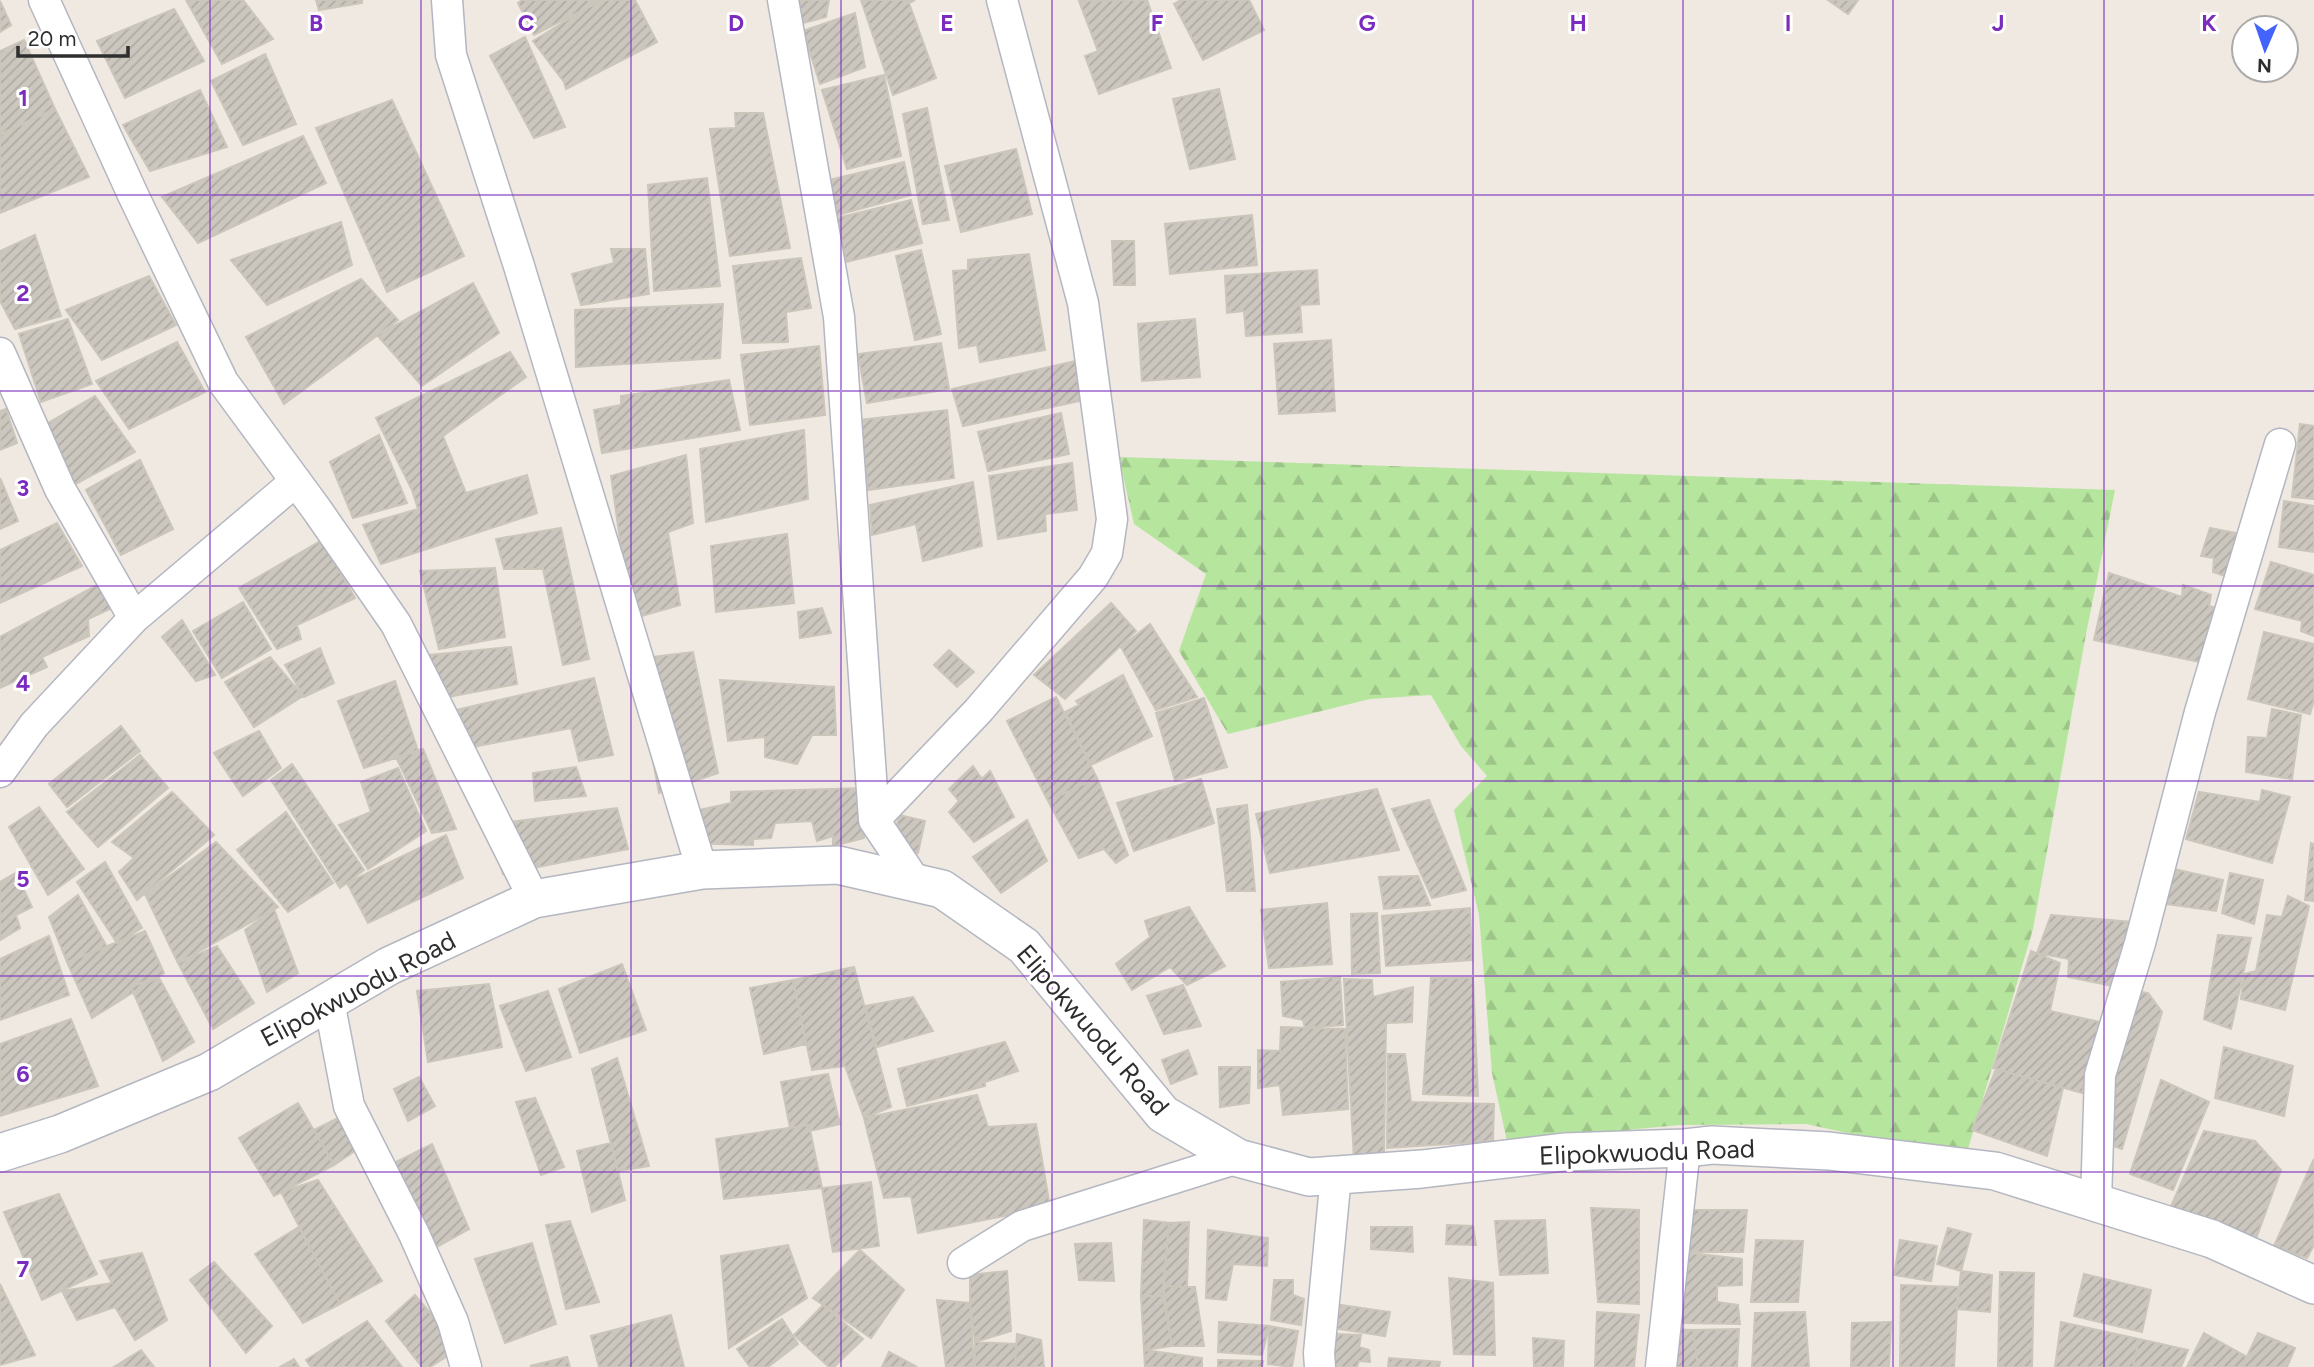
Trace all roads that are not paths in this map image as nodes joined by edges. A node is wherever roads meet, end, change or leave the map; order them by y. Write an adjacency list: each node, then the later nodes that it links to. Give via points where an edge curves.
1 (44, 0): 7 (street, via 223,382)
2 (447, 0): 11 (street, via 450,55 519,266)
3 (783, 0): 10 (street, via 839,317)
4 (1002, 0): 10 (street, via 1083,303 1112,519 1107,553 1093,577 978,711)
5 (0, 353): 8 (street, via 60,489)
6 (2280, 444): 19 (street, via 2200,712 2101,1075)
7 (296, 481): 8 (street); 13 (street, via 396,624)
8 (134, 618): 9 (street, via 34,725)
9 (0, 772)
10 (874, 820): 12 (street)
11 (702, 870): 12 (street, Elipokwuodu Road, via 838,865); 13 (street, Elipokwuodu Road)
12 (918, 884): 17 (street, Elipokwuodu Road, via 942,889 1024,946 1163,1114)
13 (534, 900): 14 (street, Elipokwuodu Road, via 389,966)
14 (329, 1001): 16 (street, Elipokwuodu Road, via 209,1072 60,1134); 22 (street, via 349,1106 414,1234 453,1322)
15 (1685, 1148): 18 (street, Elipokwuodu Road, via 1563,1152); 19 (street, Elipokwuodu Road, via 1712,1145 1829,1151 1995,1171); 24 (street)
16 (0, 1153)
17 (1238, 1158): 18 (street, Elipokwuodu Road, via 1309,1177); 20 (street, via 1022,1226)
18 (1336, 1175): 23 (street)
19 (2096, 1201): 21 (street, Elipokwuodu Road, via 2212,1239)
20 (963, 1263)
21 (2314, 1285)
22 (466, 1367)
23 (1320, 1367)
24 (1661, 1367)

